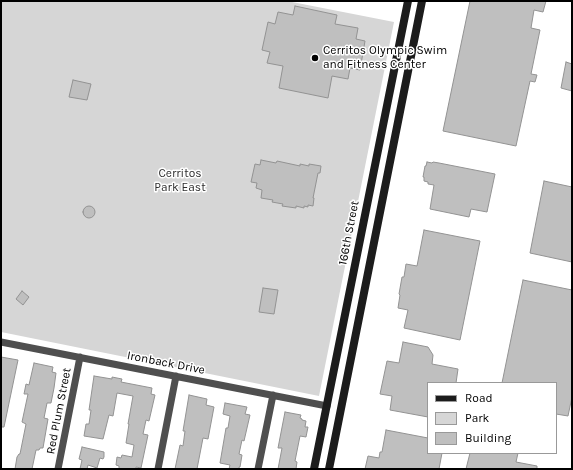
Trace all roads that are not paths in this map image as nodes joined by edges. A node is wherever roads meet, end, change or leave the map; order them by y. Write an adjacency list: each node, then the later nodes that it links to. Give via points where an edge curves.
1 (408, 1): 3 (street, 166th Street)
2 (422, 1): 5 (street)
3 (340, 340): 5 (street); 9 (street, 166th Street)
4 (1, 342): 6 (street, Ironback Drive)
5 (354, 343): 14 (street)
6 (80, 357): 7 (street, Ironback Drive); 10 (street, Red Plum Street)
7 (176, 376): 8 (street, Ironback Drive); 11 (street)
8 (273, 395): 9 (street, Ironback Drive); 12 (street)
9 (327, 406): 13 (street, 166th Street)
10 (58, 469)
11 (158, 469)
12 (258, 469)
13 (314, 469)
14 (329, 469)

